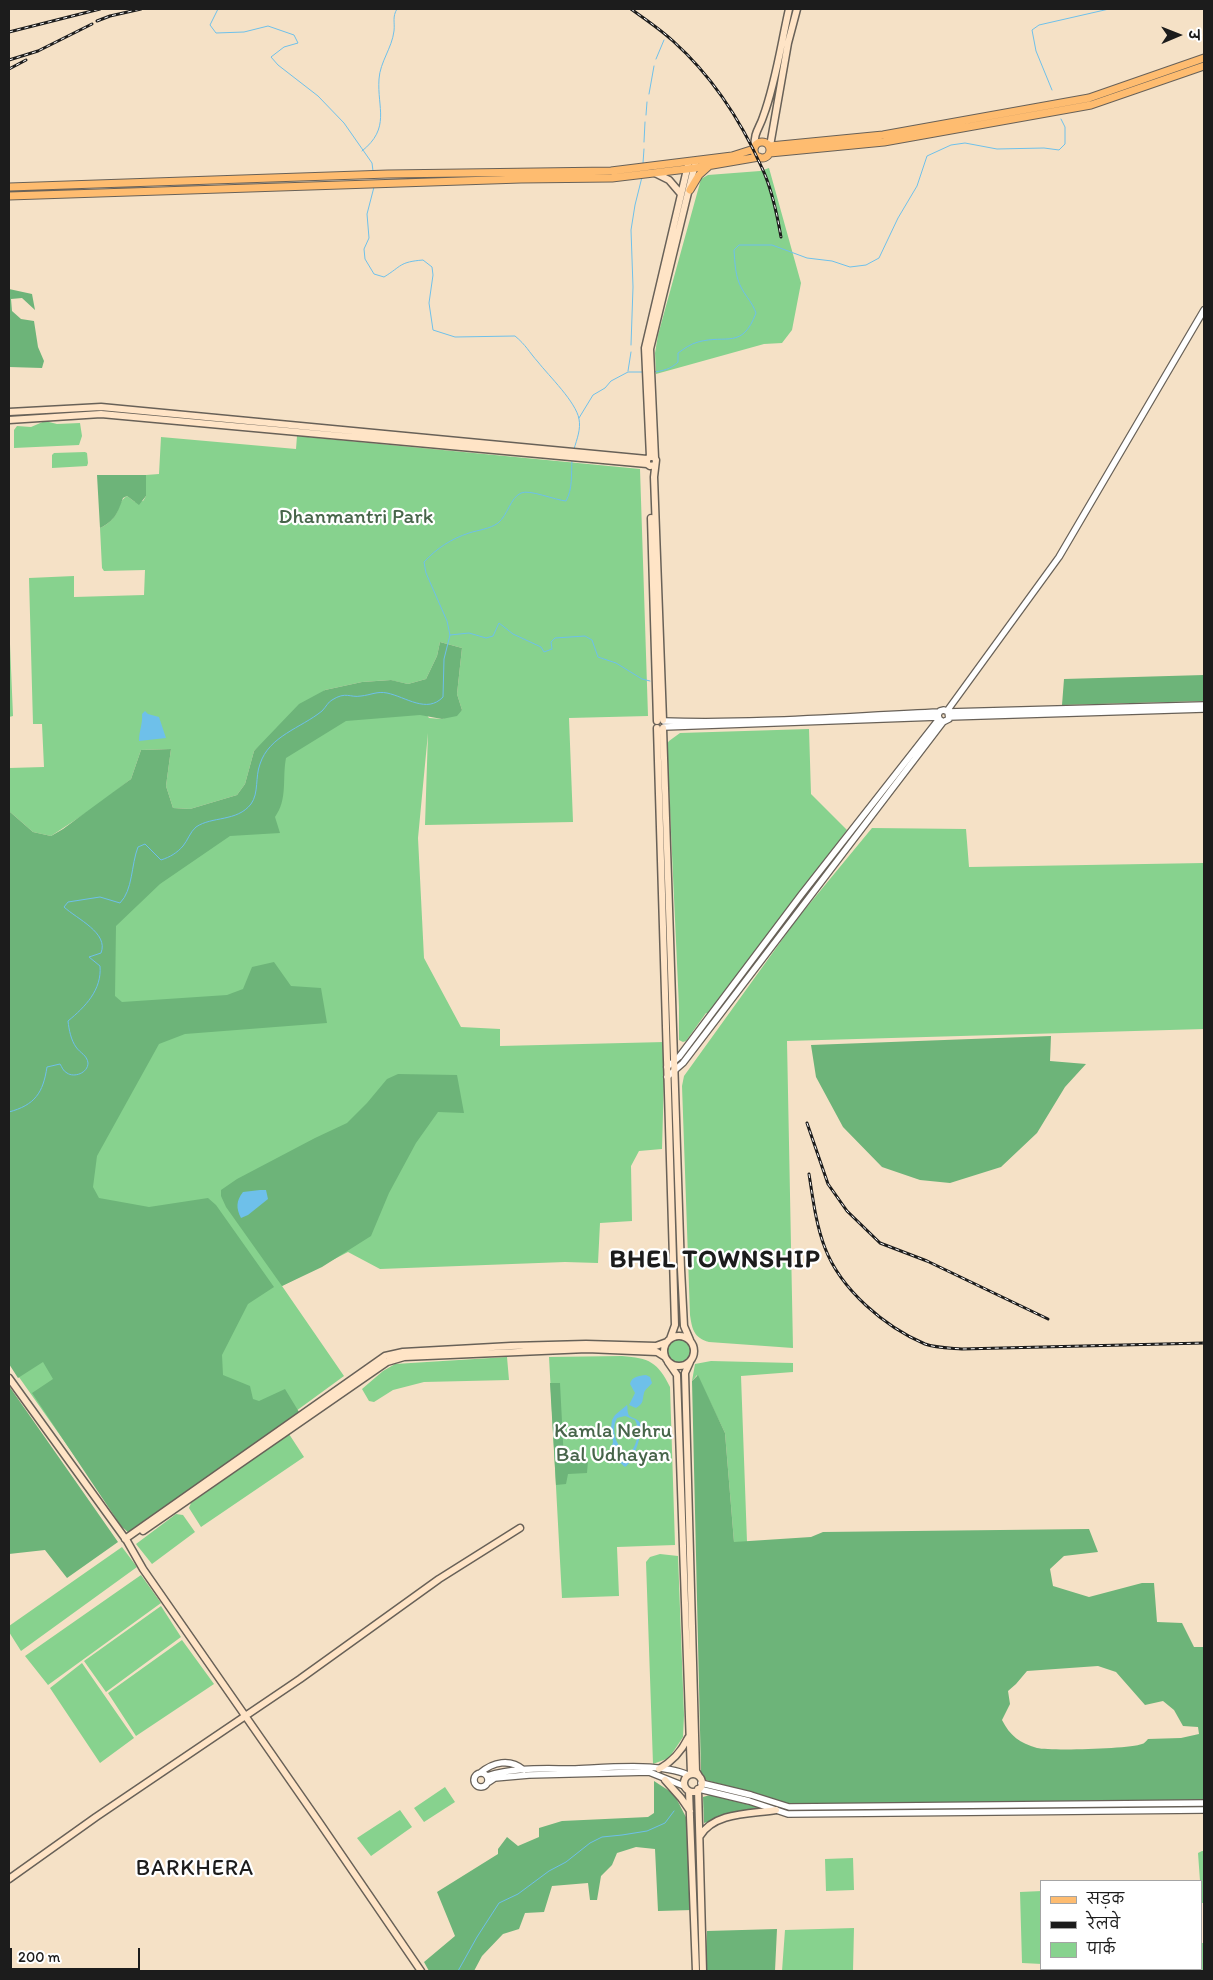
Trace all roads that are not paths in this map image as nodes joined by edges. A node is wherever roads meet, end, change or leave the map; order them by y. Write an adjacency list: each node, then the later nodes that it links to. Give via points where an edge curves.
1 (789, 9): 3 (main road)
2 (797, 9): 3 (main road)
3 (785, 43): 6 (main road, via 763,117 754,136); 7 (main road)
4 (1204, 58): 7 (main road, via 1089,98 883,135)
5 (1204, 66): 7 (main road, via 1091,105 884,142)
6 (754, 148): 7 (main road, via 763,141); 8 (main road); 9 (main road)
7 (770, 150): 8 (main road, via 765,158)
8 (759, 157): 10 (main road)
9 (692, 165): 10 (main road); 12 (main road); 14 (main road); 15 (main road)
10 (709, 166): 14 (main road)
11 (639, 171): 12 (main road); 13 (main road, via 362,174); 16 (main road, via 612,178)
12 (651, 171): 15 (main road, via 669,180)
13 (9, 187)
14 (690, 190): 18 (main road)
15 (681, 194): 18 (main road, via 645,348)
16 (9, 196)
17 (1204, 310): 23 (street, via 1059,557)
18 (648, 365): 20 (main road)
19 (12, 416): 20 (main road, via 101,414)
20 (651, 461): 25 (main road)
21 (1204, 705): 23 (street)
22 (1204, 710): 23 (street)
23 (948, 713): 24 (street, via 947,720); 24 (street, via 942,710)
24 (940, 718): 25 (street, via 814,718); 27 (street); 29 (street)
25 (661, 724): 26 (main road)
26 (669, 1013): 27 (main road); 28 (main road)
27 (674, 1062): 28 (street); 29 (main road)
28 (667, 1067): 30 (main road)
29 (674, 1071): 30 (street); 32 (main road, via 684,1326)
30 (667, 1077): 31 (main road, via 675,1325)
31 (668, 1340): 32 (main road, via 682,1336); 33 (main road, via 656,1346); 34 (main road, via 664,1346)
32 (690, 1340): 35 (main road, via 694,1353)
33 (626, 1348): 34 (main road, via 657,1352); 38 (main road, via 449,1355 387,1362 181,1506)
34 (666, 1359): 35 (main road, via 676,1366); 40 (main road, via 677,1375)
35 (690, 1362): 47 (main road, via 685,1373 696,1771)
36 (9, 1378): 38 (main road)
37 (520, 1528): 39 (main road, via 439,1579 300,1679)
38 (126, 1540): 39 (main road)
39 (245, 1714): 54 (main road); 56 (main road)
40 (690, 1736): 41 (main road, via 671,1762); 44 (main road)
41 (659, 1769): 42 (street); 44 (street)
42 (524, 1770): 43 (street, via 506,1762 492,1765); 45 (street)
43 (480, 1773): 45 (street); 45 (street, via 474,1778 475,1785 486,1786)
44 (689, 1775): 47 (main road); 48 (main road, via 684,1781)
45 (488, 1779): 46 (street, via 650,1772)
46 (665, 1780): 48 (street); 52 (main road)
47 (699, 1784): 48 (main road); 49 (street, via 789,1807); 50 (street); 53 (main road)
48 (687, 1788): 52 (main road)
49 (1204, 1803)
50 (776, 1810): 51 (street, via 788,1814); 53 (main road, via 720,1820 704,1828)
51 (1204, 1810)
52 (691, 1814): 55 (main road)
53 (699, 1836): 55 (main road)
54 (9, 1880)
55 (698, 1916): 57 (main road); 58 (main road)
56 (421, 1971)
57 (696, 1971)
58 (703, 1971)

